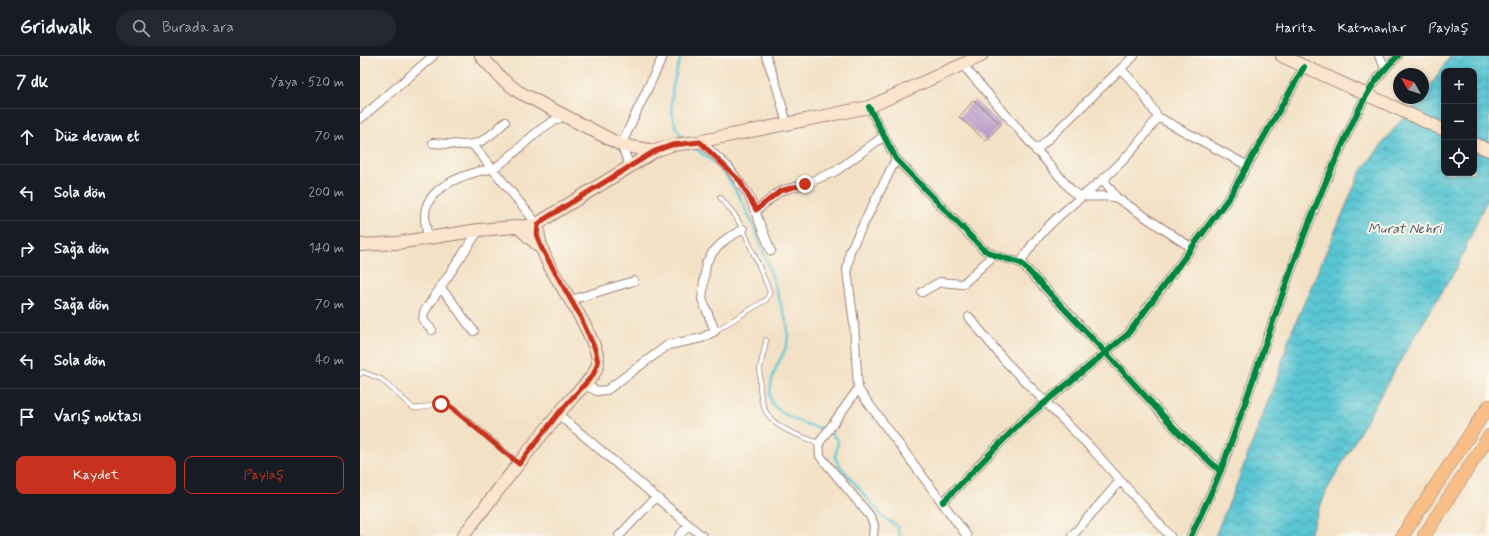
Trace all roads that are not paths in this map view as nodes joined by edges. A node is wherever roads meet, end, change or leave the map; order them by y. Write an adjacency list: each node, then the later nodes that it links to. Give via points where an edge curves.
1 (433, 56): 18 (street)
2 (482, 56): 16 (main road, via 502,79 519,92)
3 (663, 56): 26 (street)
4 (980, 56): 10 (main road)
5 (1134, 56): 13 (street)
6 (1282, 56): 11 (main road)
7 (1379, 56): 12 (street)
8 (1398, 56): 12 (street)
9 (768, 57): 20 (street)
10 (962, 64): 15 (main road); 30 (street)
11 (1304, 67): 14 (main road); 33 (street)
12 (1386, 67): 14 (street)
13 (1121, 68): 17 (street, via 1141,91); 30 (street)
14 (1366, 94): 21 (main road); 70 (street, via 1324,185 1287,279)
15 (869, 107): 20 (main road); 22 (street)
16 (564, 116): 26 (main road); 34 (street, via 540,128 499,165)
17 (1158, 118): 33 (street); 35 (street, via 1139,143)
18 (360, 119)
19 (505, 122): 25 (street, via 483,141)
20 (787, 124): 23 (main road)
21 (1441, 129)
22 (884, 136): 31 (street); 39 (street, via 836,171 780,191)
23 (699, 142): 29 (main road, via 672,145); 39 (street, via 740,181)
24 (433, 143): 25 (street)
25 (472, 145): 34 (street)
26 (621, 145): 29 (main road); 32 (street)
27 (1477, 145): 28 (main road)
28 (1489, 150)
29 (655, 151): 32 (main road)
30 (1036, 151): 37 (street, via 1066,186)
31 (896, 159): 49 (street, via 983,249); 63 (street, via 850,251 848,260)
32 (630, 166): 40 (main road)
33 (1248, 166): 46 (street, via 1230,196)
34 (491, 169): 40 (street); 44 (street, via 466,175 443,186 437,192 426,209)
35 (1105, 177): 37 (street); 38 (street, via 1106,183)
36 (720, 197): 42 (lane)
37 (1080, 197): 38 (street, via 1104,195); 50 (street, via 1026,251)
38 (1117, 198): 46 (street)
39 (756, 210): 48 (street)
40 (538, 225): 41 (main road); 47 (main road, via 537,236)
41 (517, 226): 43 (main road); 47 (main road)
42 (743, 229): 58 (street, via 726,239 706,263 702,299); 58 (lane, via 770,288 770,295)
43 (479, 230): 44 (main road); 52 (street)
44 (428, 238): 45 (main road)
45 (360, 245)
46 (1192, 248): 60 (street, via 1128,334)
47 (542, 249): 54 (main road)
48 (771, 251)
49 (994, 255): 50 (street); 53 (street, via 963,284 940,282)
50 (1021, 263): 60 (street)
51 (634, 281): 54 (street)
52 (441, 289): 56 (street, via 423,316 425,324); 57 (street, via 455,303 462,317)
53 (922, 292)
54 (571, 300): 62 (main road, via 595,349 598,363 593,375)
55 (969, 318): 64 (street, via 999,355)
56 (432, 330)
57 (474, 330)
58 (715, 331): 62 (street, via 702,338 668,345 607,390 597,391)
59 (766, 340): 68 (lane, via 760,370 765,412 774,422 787,430)
60 (1106, 353): 64 (street); 70 (street, via 1178,432)
61 (360, 374): 69 (lane, via 363,372 381,378 413,408 420,409 436,403 451,407)
62 (584, 385): 66 (main road)
63 (858, 389): 68 (street); 73 (street)
64 (1045, 402): 71 (street); 73 (street, via 1020,423)
65 (1489, 406): 84 (main road)
66 (558, 414): 69 (main road); 72 (street)
67 (1489, 436): 85 (main road)
68 (820, 441): 79 (street, via 820,456 870,516 874,525)
69 (519, 464): 75 (main road)
70 (1220, 471): 83 (street)
71 (1120, 480): 81 (street); 82 (street)
72 (656, 497): 74 (street); 76 (street)
73 (943, 502): 80 (street)
74 (689, 525): 77 (street); 78 (street)
75 (463, 536)
76 (619, 536)
77 (679, 536)
78 (702, 536)
79 (873, 536)
80 (967, 536)
81 (1072, 536)
82 (1170, 536)
83 (1191, 536)
84 (1402, 536)
85 (1424, 536)

